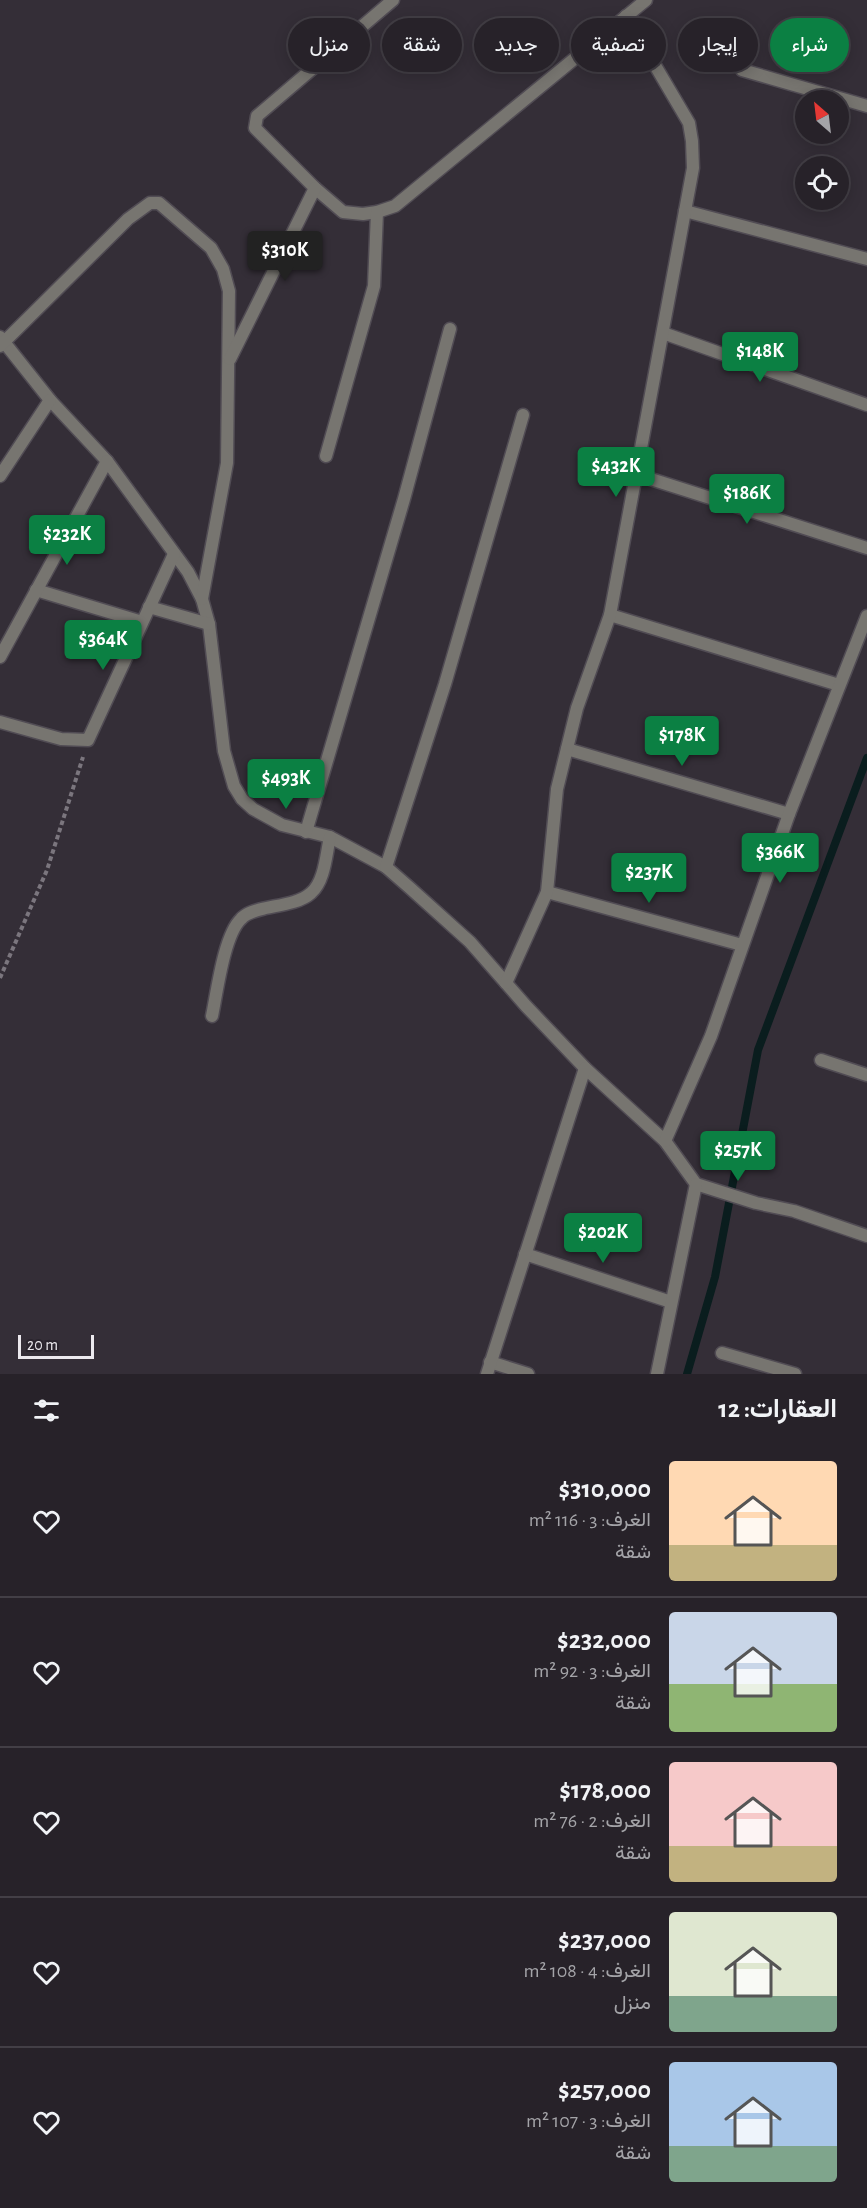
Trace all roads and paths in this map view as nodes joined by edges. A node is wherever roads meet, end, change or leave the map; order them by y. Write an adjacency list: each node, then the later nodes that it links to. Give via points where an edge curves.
1 (393, 0): 6 (street, via 257,116 255,128)
2 (646, 0): 3 (street)
3 (626, 16): 7 (street, via 688,123 693,168); 8 (street, via 395,206)
4 (749, 72): 5 (street)
5 (867, 106)
6 (315, 188): 8 (street, via 343,212); 13 (street)
7 (685, 211): 9 (street); 11 (street)
8 (376, 212): 17 (street, via 374,286)
9 (867, 259)
10 (450, 329): 36 (street)
11 (663, 333): 15 (street); 19 (street)
12 (1, 342): 13 (street, via 128,219 150,203 159,203 211,248 223,269 229,291); 14 (street)
13 (228, 363): 24 (street, via 227,463)
14 (50, 400): 18 (street); 20 (street)
15 (867, 405)
16 (523, 415): 38 (street, via 445,684)
17 (326, 456)
18 (107, 461): 22 (street); 23 (street)
19 (635, 474): 21 (street); 26 (street)
20 (0, 476)
21 (867, 548)
22 (174, 554): 24 (street); 25 (street)
23 (36, 590): 28 (street); 30 (street)
24 (202, 599): 29 (street)
25 (149, 607): 28 (street); 29 (street)
26 (610, 615): 31 (street); 34 (street, via 577,708)
27 (867, 616): 31 (street)
28 (142, 622): 33 (street)
29 (208, 624): 36 (street, via 224,751 234,786 253,808 282,825)
30 (0, 657)
31 (839, 685): 35 (street)
32 (0, 722): 33 (street, via 61,739)
33 (88, 740): 41 (path, via 46,870)
34 (567, 749): 35 (street); 39 (street, via 557,789)
35 (789, 814): 40 (street)
36 (306, 832): 37 (street)
37 (330, 837): 38 (street); 43 (street, via 320,879 310,894 242,917 234,927)
38 (386, 867): 42 (street, via 470,942)
39 (547, 892): 40 (street); 42 (street)
40 (742, 945): 47 (street, via 711,1036)
41 (0, 978)
42 (506, 983): 45 (street)
43 (212, 1016)
44 (821, 1060): 46 (street)
45 (585, 1068): 47 (street); 50 (street)
46 (867, 1075)
47 (665, 1141): 48 (street)
48 (696, 1184): 49 (street); 51 (street)
49 (867, 1236)
50 (525, 1254): 51 (street); 53 (street)
51 (671, 1302): 55 (street)
52 (722, 1353): 56 (street)
53 (489, 1368): 54 (street)
54 (528, 1374)
55 (657, 1374)
56 (795, 1374)

